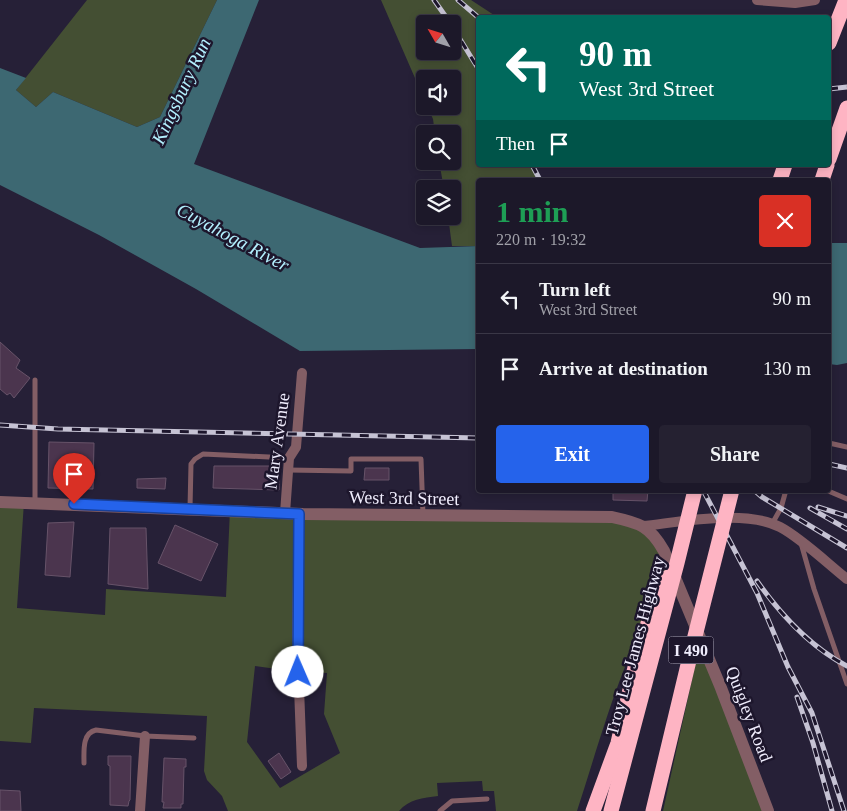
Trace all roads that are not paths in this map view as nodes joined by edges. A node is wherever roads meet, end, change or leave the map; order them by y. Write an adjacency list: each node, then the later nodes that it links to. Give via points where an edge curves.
1 (757, 0): 2 (street, via 795,3)
2 (815, 0)
3 (846, 0): 4 (highway)
4 (831, 38)
5 (847, 108): 6 (highway)
6 (831, 153)
7 (302, 374): 11 (street, Mary Avenue, via 296,447)
8 (35, 380): 19 (lane)
9 (831, 443): 10 (lane)
10 (847, 447)
11 (288, 458): 12 (street, Mary Avenue); 20 (lane, via 203,454 191,464)
12 (288, 470): 21 (street, Mary Avenue); 23 (lane, via 351,471 351,459 421,459)
13 (831, 492): 17 (lane)
14 (693, 493): 27 (highway, Troy Lee James Highway / I 490, bridge)
15 (731, 493): 39 (highway, I 490, bridge)
16 (785, 493): 24 (lane)
17 (847, 499)
18 (0, 502): 19 (street, West 3rd Street)
19 (35, 502): 20 (street, West 3rd Street)
20 (190, 508): 21 (street, West 3rd Street)
21 (285, 513): 22 (street, West 3rd Street)
22 (299, 514): 23 (street, West 3rd Street); 33 (street, via 297,635)
23 (423, 515): 25 (street, West 3rd Street, via 612,518)
24 (772, 524): 25 (street, West 3rd Street, via 739,517); 26 (street, West 3rd Street)
25 (643, 526): 40 (street, Quigley Road, via 656,537 664,551)
26 (801, 542): 28 (street, West 3rd Street); 29 (lane)
27 (677, 563): 37 (highway, bridge, via 656,597 636,663 618,743); 38 (highway, Troy Lee James Highway / I 490, bridge)
28 (847, 579)
29 (847, 684)
30 (145, 736): 31 (lane); 32 (lane, via 90,731 85,741); 35 (street)
31 (194, 738)
32 (84, 763)
33 (302, 766)
34 (487, 799): 36 (lane, via 452,801)
35 (140, 811)
36 (440, 811)
37 (593, 811)
38 (611, 811)
39 (654, 811)
40 (768, 811)

